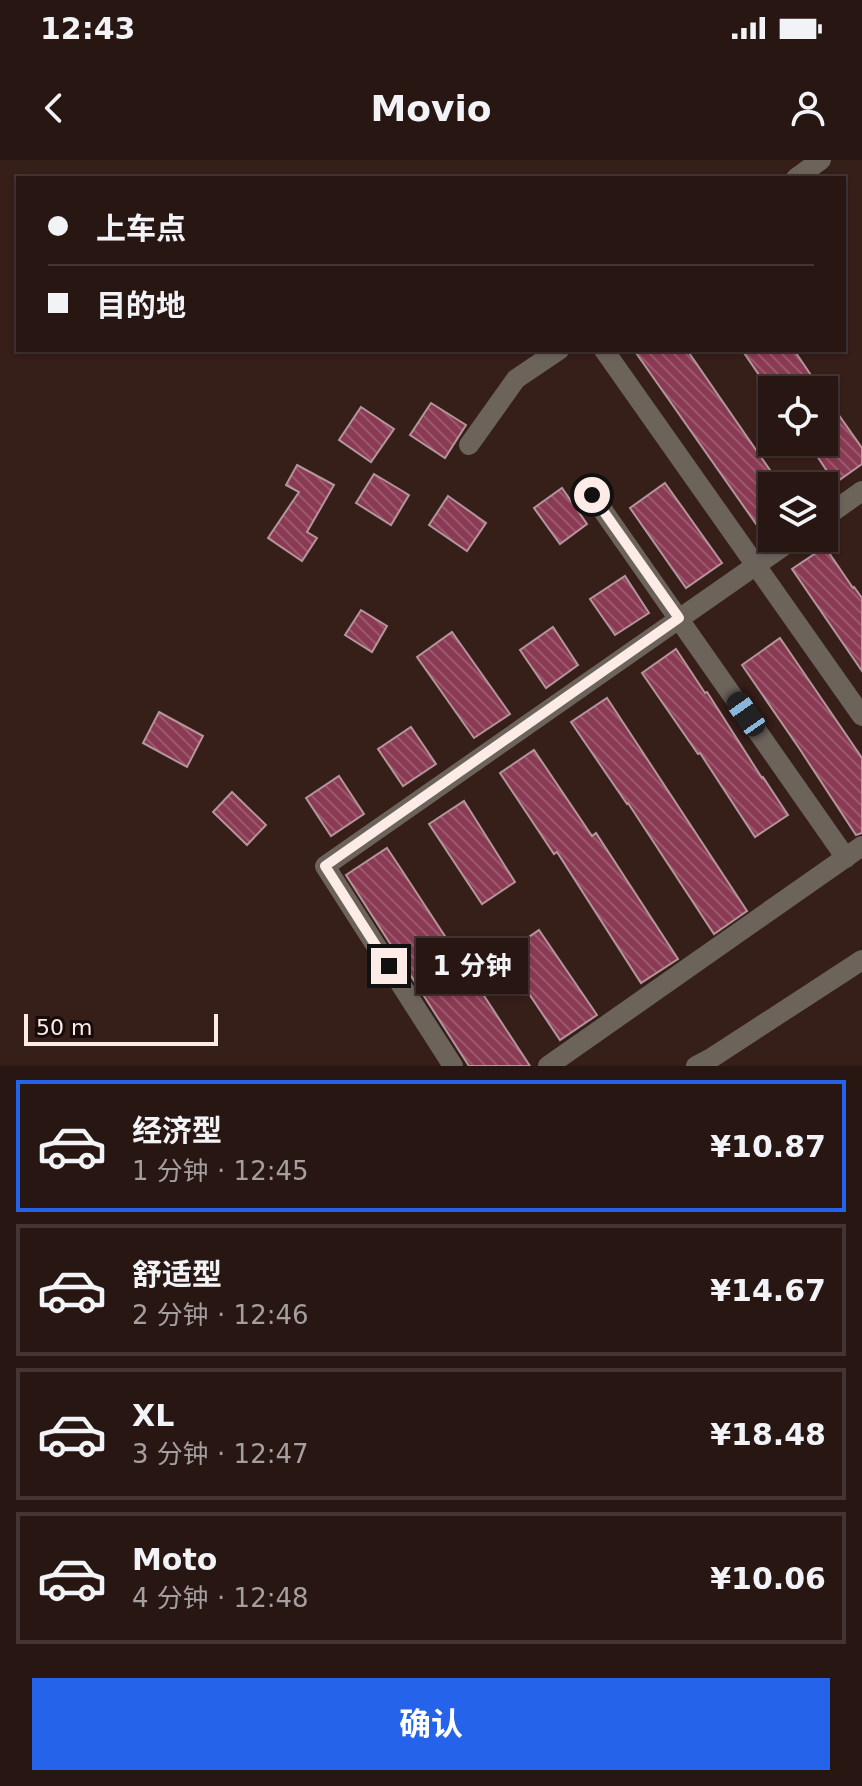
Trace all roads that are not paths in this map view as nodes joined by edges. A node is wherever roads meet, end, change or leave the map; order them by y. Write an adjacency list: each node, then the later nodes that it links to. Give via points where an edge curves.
1 (821, 160): 2 (street)
2 (799, 176)
3 (556, 352): 5 (street, via 516,379)
4 (605, 352): 10 (street)
5 (469, 445)
6 (862, 491): 8 (street)
7 (592, 495): 11 (street)
8 (838, 508)
9 (775, 552): 10 (street)
10 (756, 565): 11 (street); 12 (street)
11 (679, 618): 13 (street); 15 (street, via 325,866)
12 (862, 716)
13 (854, 852): 16 (street)
14 (862, 960): 17 (street)
15 (453, 1066)
16 (548, 1066)
17 (696, 1066)

